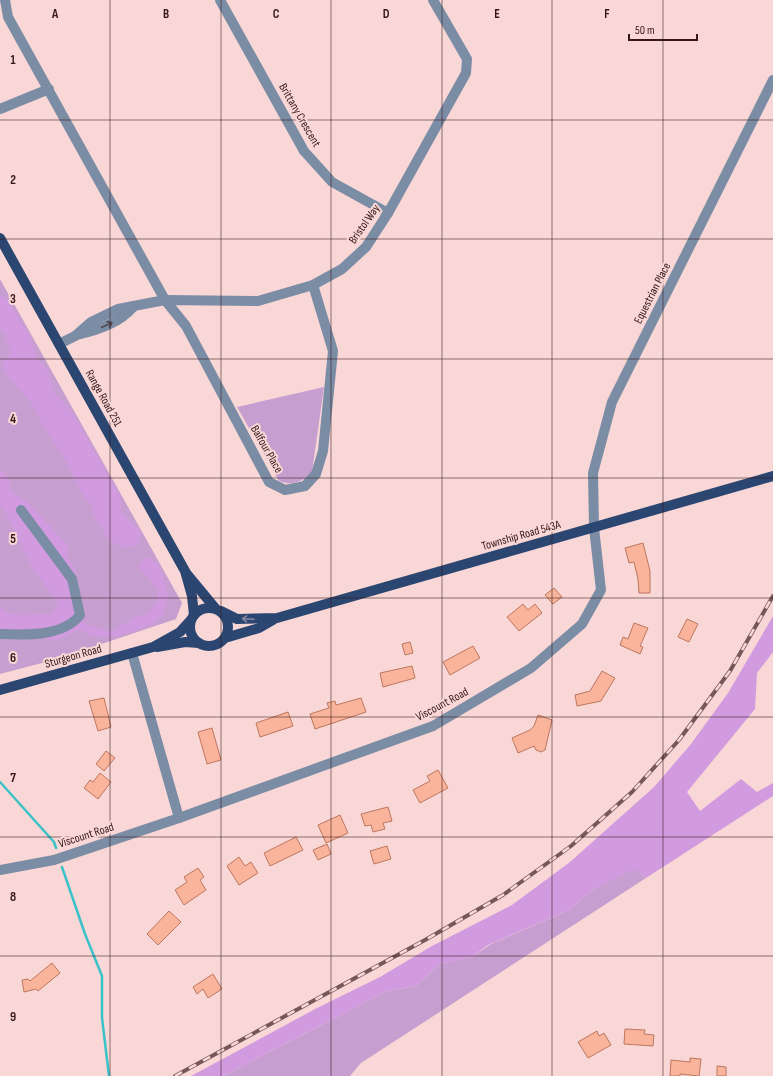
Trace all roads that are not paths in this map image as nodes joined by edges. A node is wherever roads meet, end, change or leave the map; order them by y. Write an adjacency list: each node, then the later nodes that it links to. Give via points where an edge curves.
1 (5, 0): 5 (street, via 8,17)
2 (220, 0): 9 (street, Brittany Crescent, via 304,152 332,182)
3 (433, 0): 9 (street, Bristol Way, via 467,59 466,73)
4 (773, 80): 16 (street, Equestrian Place, via 612,402 593,473)
5 (49, 89): 6 (street); 12 (street)
6 (24, 99): 7 (street); 8 (street)
7 (0, 109)
8 (0, 116)
9 (388, 214): 11 (street, Bristol Way, via 366,247 342,269)
10 (0, 238): 13 (main road, Range Road 251)
11 (313, 285): 12 (street, Bristol Way, via 258,301); 12 (street, Balfour Place, via 333,351 323,451 316,474 305,486 285,490 269,482 186,326)
12 (165, 300): 13 (street, Bristol Way, via 134,306 125,317)
13 (60, 344): 17 (main road, Range Road 251)
14 (773, 476): 16 (main road, Township Road 543A)
15 (21, 510): 21 (street, via 72,578 80,615 66,627)
16 (594, 528): 20 (main road, Township Road 543A); 27 (street, Viscount Road, via 601,590 582,624 531,668 433,726)
17 (185, 571): 18 (main road, Range Road 251); 19 (main road, Range Road 251, via 192,596)
18 (218, 610): 19 (main road, via 204,608); 20 (main road, Township Road 543A, one-way to 18, via 237,619); 22 (main road, via 228,621 228,633)
19 (193, 618): 23 (main road, via 191,633); 24 (main road, Sturgeon Road, via 180,632)
20 (277, 618): 22 (main road, Township Road 543A, via 259,628)
21 (0, 634)
22 (225, 638): 23 (main road, via 216,645)
23 (200, 643): 24 (main road, Sturgeon Road, via 185,642)
24 (153, 647): 25 (main road, Sturgeon Road)
25 (132, 653): 26 (main road, Sturgeon Road); 27 (street)
26 (0, 690)
27 (179, 818): 28 (street, Viscount Road, via 54,860)
28 (0, 870)

